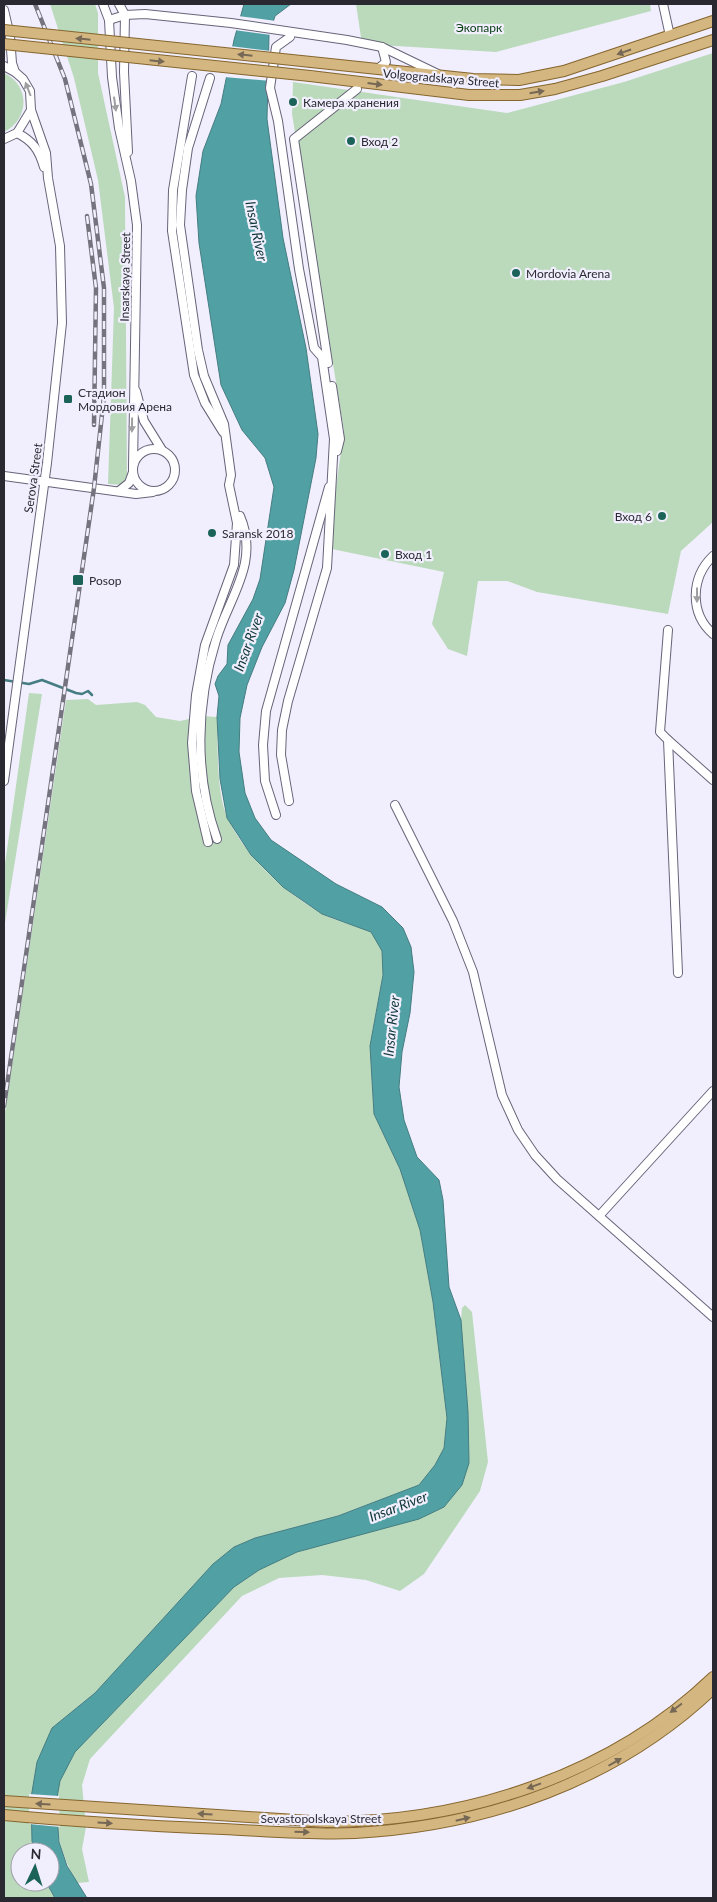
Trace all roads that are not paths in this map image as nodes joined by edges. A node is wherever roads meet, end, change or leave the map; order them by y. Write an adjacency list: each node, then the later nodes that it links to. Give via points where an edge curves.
1 (103, 4): 7 (street, Insarskaya Street)
2 (119, 4): 6 (street, Insarskaya Street)
3 (126, 4): 6 (street)
4 (663, 4): 11 (street)
5 (4, 10): 19 (street, Serova Street)
6 (125, 15): 7 (street); 16 (street, via 145,14 230,23); 29 (street, Insarskaya Street)
7 (109, 20): 29 (street, Insarskaya Street, one-way to 29, via 112,77)
8 (713, 21): 9 (main road, Volgogradskaya Street)
9 (696, 27): 11 (main road, Volgogradskaya Street); 15 (main road, via 702,35)
10 (4, 30): 18 (main road, Volgogradskaya Street, one-way to 10, bridge)
11 (670, 36): 20 (main road, Volgogradskaya Street, one-way to 20, via 542,76 501,81)
12 (290, 37): 35 (street, via 276,47 270,88 312,339 314,348 322,357 334,439)
13 (713, 40): 15 (main road, Volgogradskaya Street)
14 (4, 44): 15 (main road, Volgogradskaya Street, one-way to 15, bridge, via 477,96 520,95 572,85)
15 (696, 46)
16 (382, 47): 18 (street, via 386,62); 20 (street)
17 (4, 66): 19 (street)
18 (379, 68): 20 (main road, Volgogradskaya Street)
19 (15, 72): 26 (street, Serova Street, one-way to 19, via 27,84)
20 (440, 75)
21 (192, 76): 23 (street)
22 (210, 78): 24 (street)
23 (190, 88): 24 (street); 32 (street, via 173,190 172,231 194,375 205,404)
24 (206, 89): 32 (street, via 188,148 180,225 198,350 204,376 224,424)
25 (357, 89): 35 (street, via 294,139 340,439)
26 (31, 110): 27 (street); 30 (street, Serova Street, via 46,153)
27 (17, 133): 28 (street); 30 (street, Serova Street, via 36,148)
28 (4, 139)
29 (129, 172): 31 (street, Insarskaya Street, via 138,253)
30 (48, 178): 37 (street, Serova Street, via 60,246 62,323)
31 (134, 384): 33 (street, Insarskaya Street, via 144,421); 34 (street, Insarskaya Street, one-way to 34)
32 (225, 436): 40 (street)
33 (162, 450): 34 (street, via 143,451 134,461); 39 (street, via 173,460 176,472 166,488)
34 (133, 470): 38 (street, via 129,483); 39 (street, via 141,488)
35 (333, 470): 47 (street, via 327,568 282,730 281,755); 49 (street, via 266,711 263,744 266,781)
36 (4, 476): 37 (street)
37 (44, 482): 38 (street); 46 (street, Serova Street)
38 (119, 491): 39 (street)
39 (153, 492)
40 (232, 499): 50 (street, via 241,521 248,556 216,639 203,698 201,728 204,789); 51 (street, via 237,523 234,565 205,645 192,743 196,791)
41 (713, 556): 43 (street, one-way to 43, via 700,575 696,594 699,614)
42 (668, 630): 44 (street, via 660,732)
43 (713, 634)
44 (668, 740): 45 (street); 52 (street)
45 (713, 780)
46 (4, 781)
47 (289, 802)
48 (395, 805): 54 (street, via 453,921 473,972 502,1095 518,1130 535,1155)
49 (276, 814)
50 (217, 839)
51 (208, 842)
52 (678, 973)
53 (713, 1091): 54 (street)
54 (600, 1216): 55 (street)
55 (713, 1317)
56 (713, 1677): 58 (main road, Sevastopolskaya Street, one-way to 58, via 668,1714 617,1748 522,1791 455,1809 390,1819 326,1822)
57 (713, 1690): 59 (main road, Sevastopolskaya Street, one-way to 57, via 332,1833 384,1831 450,1822 552,1792 608,1766 649,1742)
58 (4, 1801)
59 (4, 1815)

